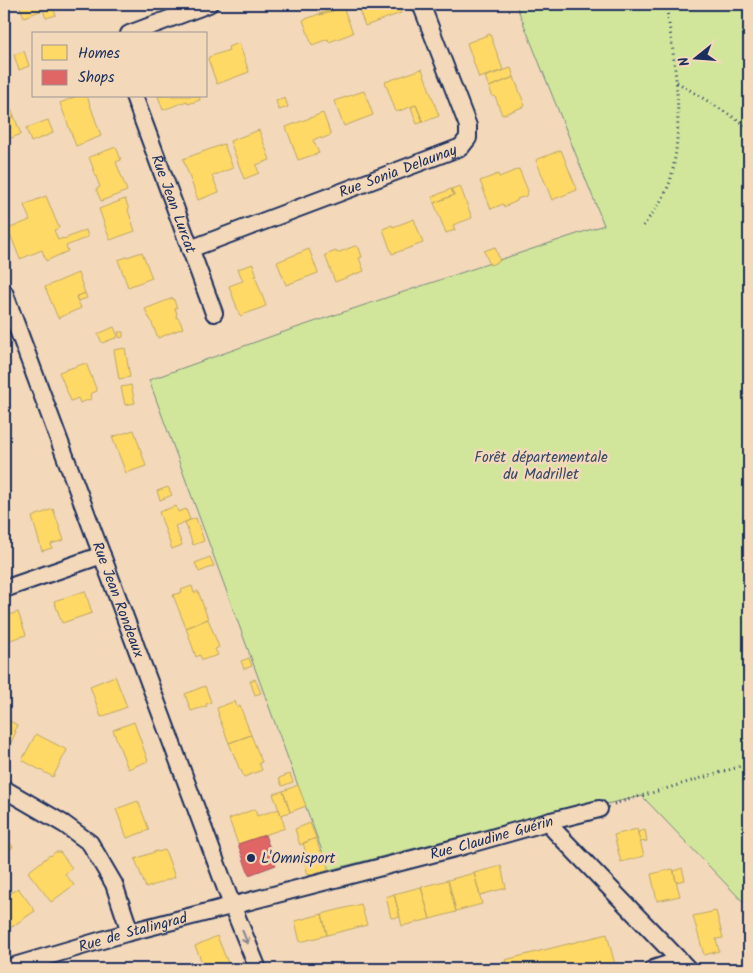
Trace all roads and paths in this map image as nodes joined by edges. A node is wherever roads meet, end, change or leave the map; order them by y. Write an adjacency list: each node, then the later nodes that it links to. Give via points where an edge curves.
1 (209, 4): 4 (street)
2 (421, 4): 9 (street, Rue Sonia Delaunay, via 468,126 468,138 461,147)
3 (666, 4): 5 (path)
4 (134, 32)
5 (676, 82): 7 (path); 8 (path, via 676,154 669,185)
6 (135, 98): 9 (street, Rue Jean Lurcat)
7 (749, 127)
8 (642, 226)
9 (190, 249): 11 (street, Rue Jean Lurcat)
10 (4, 292): 12 (street, Rue Jean Rondeaux)
11 (214, 313)
12 (102, 555): 13 (street); 18 (street, Rue Jean Rondeaux)
13 (4, 589)
14 (749, 764): 16 (path)
15 (4, 789): 19 (street, via 90,843 114,884)
16 (599, 809): 17 (street, Rue Claudine Guérin)
17 (551, 821): 18 (street, Rue Claudine Guérin); 20 (street, via 555,831)
18 (232, 906): 19 (street, Rue de Stalingrad); 22 (street, Rue Jean Rondeaux, one-way to 22)
19 (130, 932): 21 (street, Rue de Stalingrad)
20 (684, 965): 23 (street)
21 (4, 969)
22 (258, 969)
23 (653, 969)

